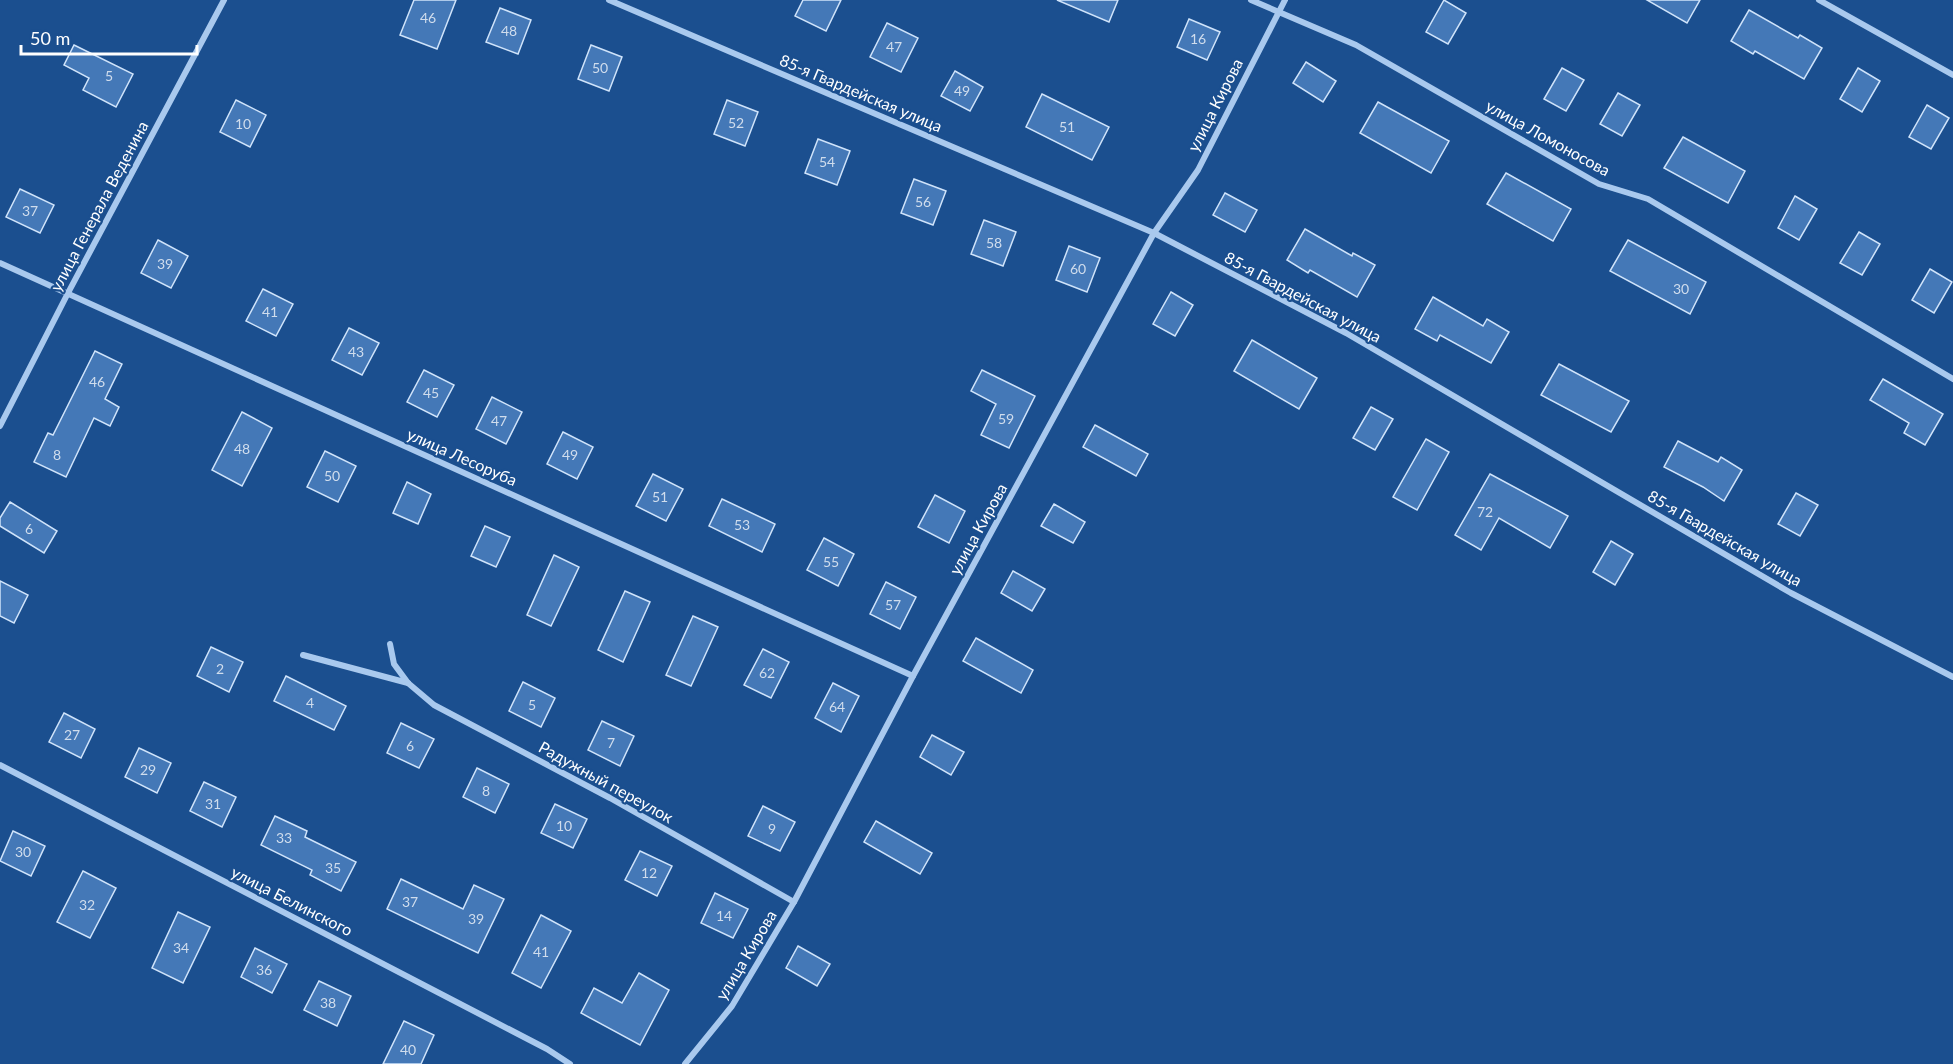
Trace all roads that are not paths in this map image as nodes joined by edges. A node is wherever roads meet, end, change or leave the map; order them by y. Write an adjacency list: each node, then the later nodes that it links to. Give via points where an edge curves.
1 (224, 0): 10 (street, улица Генерала Веденина)
2 (609, 0): 8 (street, 85-я Гвардейская улица)
3 (1251, 0): 6 (street, улица Ломоносова)
4 (1285, 0): 6 (street, улица Кирова)
5 (1819, 0): 7 (street)
6 (1278, 12): 8 (street, улица Кирова, via 1198,170); 11 (street, улица Ломоносова, via 1356,45 1599,184 1648,199)
7 (1953, 75)
8 (1154, 233): 15 (street, улица Кирова); 16 (street, 85-я Гвардейская улица, via 1346,333 1791,593)
9 (0, 263): 10 (street, улица Лесоруба)
10 (68, 293): 12 (street, улица Генерала Веденина); 15 (street, улица Лесоруба)
11 (1953, 379)
12 (0, 426)
13 (390, 644): 17 (street, Радужный переулок, via 394,664)
14 (303, 655): 17 (street, Радужный переулок)
15 (913, 676): 19 (street, улица Кирова)
16 (1953, 677)
17 (408, 683): 19 (street, Радужный переулок, via 434,705)
18 (0, 765): 20 (street, улица Белинского)
19 (794, 902): 21 (street, улица Кирова, via 732,1006)
20 (570, 1064)
21 (686, 1064)

